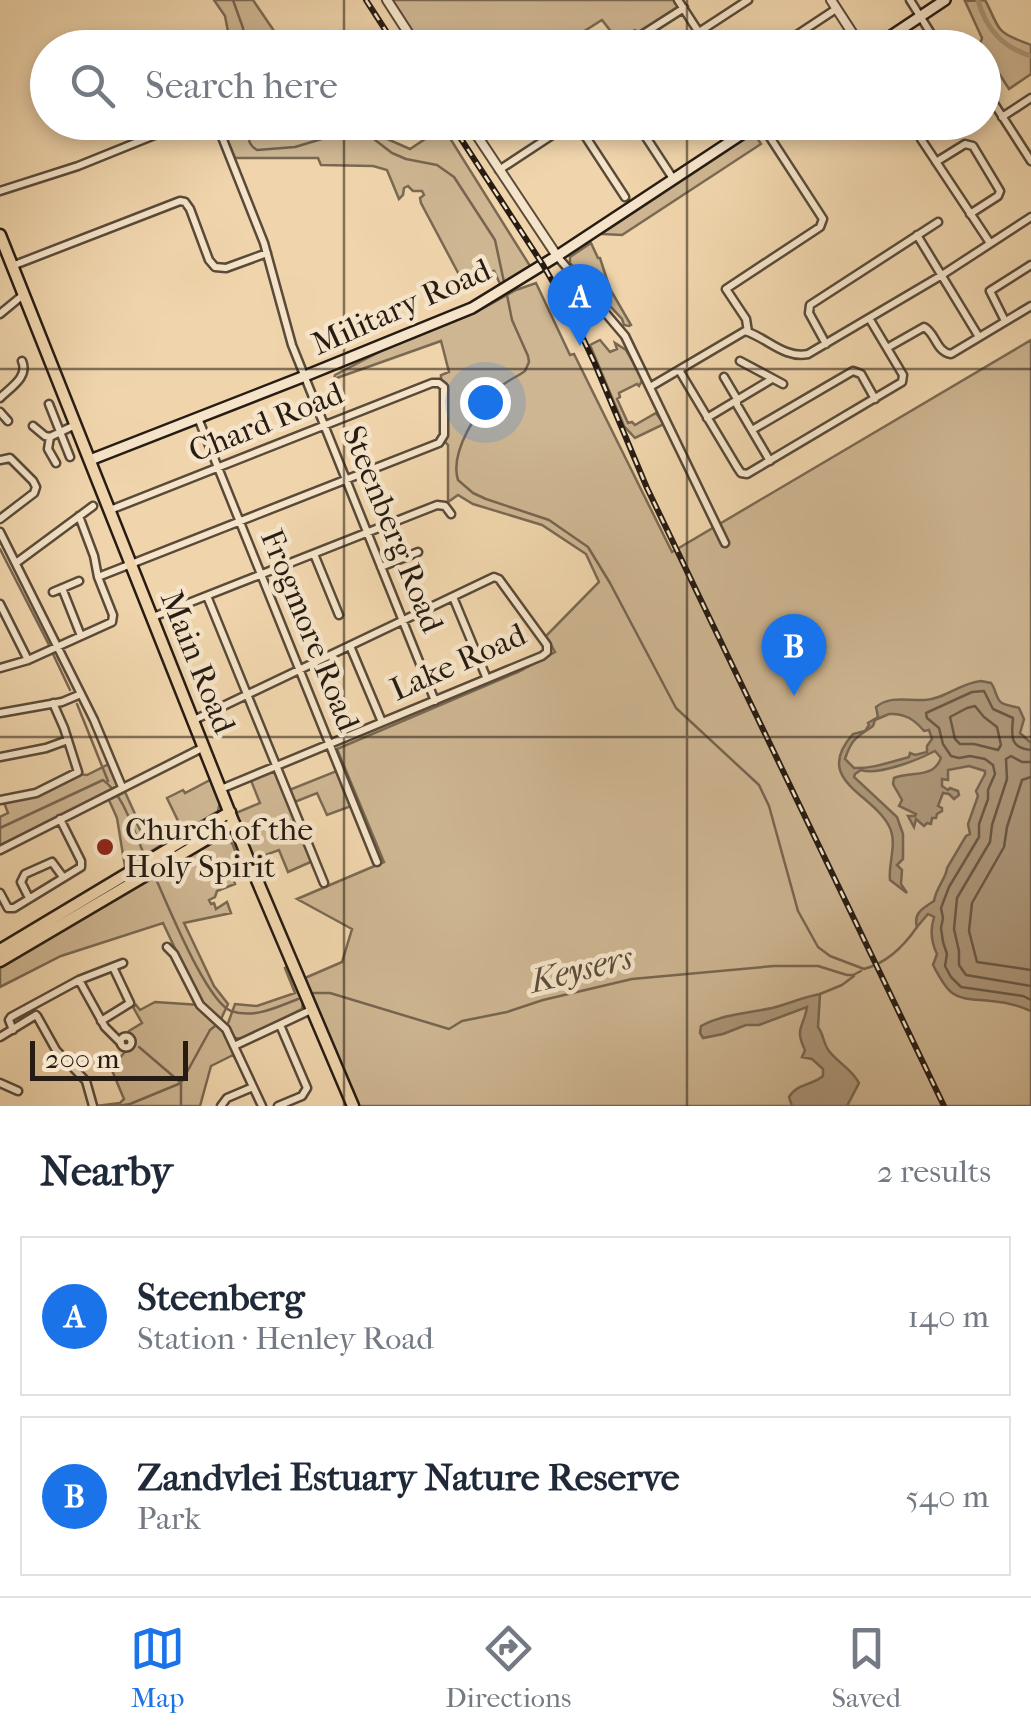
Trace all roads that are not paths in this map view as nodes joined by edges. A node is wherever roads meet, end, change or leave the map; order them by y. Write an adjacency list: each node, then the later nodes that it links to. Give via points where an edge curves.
1 (387, 0): 9 (street)
2 (678, 0): 7 (street)
3 (748, 0): 12 (street)
4 (910, 0): 8 (street)
5 (945, 0): 8 (main road)
6 (834, 4): 13 (street); 14 (street)
7 (684, 8): 10 (street); 11 (street)
8 (920, 16): 15 (main road); 16 (street)
9 (406, 30)
10 (650, 30)
11 (698, 30)
12 (702, 30)
13 (800, 30)
14 (851, 30)
15 (899, 30)
16 (929, 30)
17 (1031, 98): 18 (street)
18 (1002, 117): 28 (street)
19 (143, 140): 32 (street)
20 (223, 140): 40 (street, Steenberg Road)
21 (480, 140): 30 (street)
22 (546, 140): 30 (street)
23 (586, 140): 33 (street)
24 (648, 140): 31 (street)
25 (733, 140): 31 (main road, Military Road)
26 (772, 140): 50 (street, via 823,220 726,289)
27 (922, 140): 29 (street)
28 (1031, 161)
29 (936, 162): 34 (street); 34 (street, via 964,144 974,146 1000,191)
30 (499, 170): 41 (street)
31 (674, 180): 41 (main road, Military Road)
32 (0, 191)
33 (624, 197)
34 (970, 214): 39 (street)
35 (1031, 217): 39 (street)
36 (938, 222): 38 (street)
37 (0, 235): 43 (main road, Main Road)
38 (917, 236): 44 (street); 52 (street, via 810,305)
39 (990, 244): 44 (street)
40 (267, 253): 43 (street, via 215,268 190,209 180,201); 57 (street, Steenberg Road)
41 (557, 256): 57 (main road, Military Road, via 461,313); 61 (street, via 618,326)
42 (1031, 265): 49 (street, via 990,292)
43 (12, 266): 45 (main road, Main Road)
44 (942, 275): 48 (street); 51 (street)
45 (23, 295): 47 (street); 72 (main road, Main Road)
46 (1031, 306): 49 (street)
47 (0, 314)
48 (869, 318): 52 (street); 53 (street)
49 (1006, 321): 51 (street)
50 (748, 332): 52 (street, via 797,356); 56 (street)
51 (979, 337): 53 (street, via 946,354 924,327)
52 (826, 344)
53 (887, 348): 63 (street, via 903,380)
54 (22, 361): 62 (street, via 23,376)
55 (740, 361): 59 (street)
56 (679, 370): 61 (street); 68 (street)
57 (305, 376): 67 (main road, Military Road); 71 (street, Steenberg Road)
58 (724, 377): 64 (street)
59 (772, 379): 60 (street); 64 (street)
60 (782, 384)
61 (650, 387): 91 (street)
62 (0, 398)
63 (875, 399): 73 (street, via 853,371); 79 (street)
64 (737, 400): 68 (street); 73 (street)
65 (50, 404): 74 (street)
66 (0, 412): 69 (street)
67 (198, 417): 78 (main road, Military Road); 81 (street, Frogmore Road)
68 (708, 418): 79 (street, via 741,473)
69 (8, 421)
70 (34, 426): 75 (street)
71 (324, 426): 81 (street, Chard Road); 82 (street, Steenberg Road); 82 (street, Chard Road, via 432,383 442,385 442,441)
72 (76, 428): 74 (street); 78 (main road, Main Road)
73 (752, 430): 79 (street)
74 (62, 433): 75 (street); 76 (street)
75 (50, 437): 80 (street)
76 (70, 457)
77 (0, 460): 87 (street, via 10,458 36,487)
78 (90, 460): 84 (main road, Main Road)
79 (770, 460)
80 (56, 463)
81 (217, 468): 84 (street, Chard Road); 88 (street, Frogmore Road)
82 (346, 479): 88 (street); 90 (street, Steenberg Road)
83 (93, 506): 86 (street)
84 (109, 511): 95 (main road, Main Road)
85 (451, 514): 90 (street, via 440,504)
86 (79, 516): 94 (street); 98 (street)
87 (0, 520)
88 (238, 522): 95 (street); 97 (street, Frogmore Road)
89 (0, 532): 94 (street)
90 (367, 533): 93 (street); 96 (street, Steenberg Road)
91 (726, 543)
92 (418, 552): 96 (street)
93 (314, 554): 97 (street); 105 (street)
94 (16, 563): 109 (street)
95 (131, 564): 98 (street); 106 (main road, Main Road)
96 (381, 568): 107 (street, Steenberg Road)
97 (260, 575): 102 (street); 113 (street, Frogmore Road)
98 (98, 577): 108 (street, via 113,620)
99 (79, 581): 100 (street)
100 (62, 588): 101 (street); 108 (street)
101 (54, 592)
102 (207, 596): 106 (street); 116 (street)
103 (453, 597): 107 (street); 114 (street); 114 (street, Lake Road, via 496,577 544,639 548,649 542,656)
104 (0, 604): 111 (street)
105 (339, 614)
106 (153, 618): 120 (main road, Main Road)
107 (402, 621): 110 (street); 117 (street, Steenberg Road)
108 (81, 636): 109 (street)
109 (57, 646): 111 (street); 115 (street)
110 (350, 646): 113 (street); 121 (street)
111 (28, 660): 112 (street)
112 (0, 668)
113 (298, 670): 116 (street); 123 (street, Frogmore Road)
114 (487, 679): 117 (street, Lake Road)
115 (80, 694): 118 (street); 128 (street)
116 (246, 694): 120 (street); 126 (street)
117 (435, 700): 121 (street, Lake Road)
118 (53, 704): 119 (street); 122 (street)
119 (0, 712)
120 (194, 720): 124 (main road, Main Road)
121 (382, 722): 123 (street, Lake Road)
122 (68, 740): 125 (street); 129 (street, via 76,774 36,793)
123 (329, 744): 126 (street, Lake Road); 134 (street, Frogmore Road)
124 (205, 746): 127 (main road, Main Road); 128 (street)
125 (0, 758)
126 (276, 765): 127 (street, Lake Road); 136 (street)
127 (221, 789): 130 (main road, Main Road)
128 (117, 790): 131 (street)
129 (0, 800)
130 (232, 818): 133 (main road); 146 (main road, Main Road)
131 (60, 819): 132 (street); 135 (street, via 82,864)
132 (0, 850)
133 (159, 860): 140 (main road); 141 (main road)
134 (377, 862)
135 (63, 878): 138 (street); 138 (street, via 52,862 24,874)
136 (324, 883)
137 (0, 893): 138 (street, via 11,909)
138 (29, 898)
139 (167, 947): 153 (street, via 200,1005)
140 (0, 950)
141 (0, 961)
142 (123, 963): 143 (street)
143 (113, 966): 144 (street); 148 (street, via 130,1003)
144 (80, 980): 145 (street); 148 (street)
145 (32, 1006): 147 (street); 150 (street, via 9,1019)
146 (312, 1006): 149 (street); 161 (main road, Main Road)
147 (37, 1016): 150 (street); 157 (street, via 56,1050 87,1083)
148 (101, 1021): 152 (street)
149 (280, 1025): 153 (street); 160 (street, via 306,1091)
150 (13, 1030): 151 (street)
151 (0, 1036)
152 (120, 1043)
153 (234, 1046): 155 (street)
154 (0, 1084): 156 (street)
155 (253, 1087): 158 (street); 159 (street)
156 (18, 1090)
157 (93, 1106)
158 (221, 1106)
159 (262, 1106)
160 (278, 1106)
161 (353, 1106)

